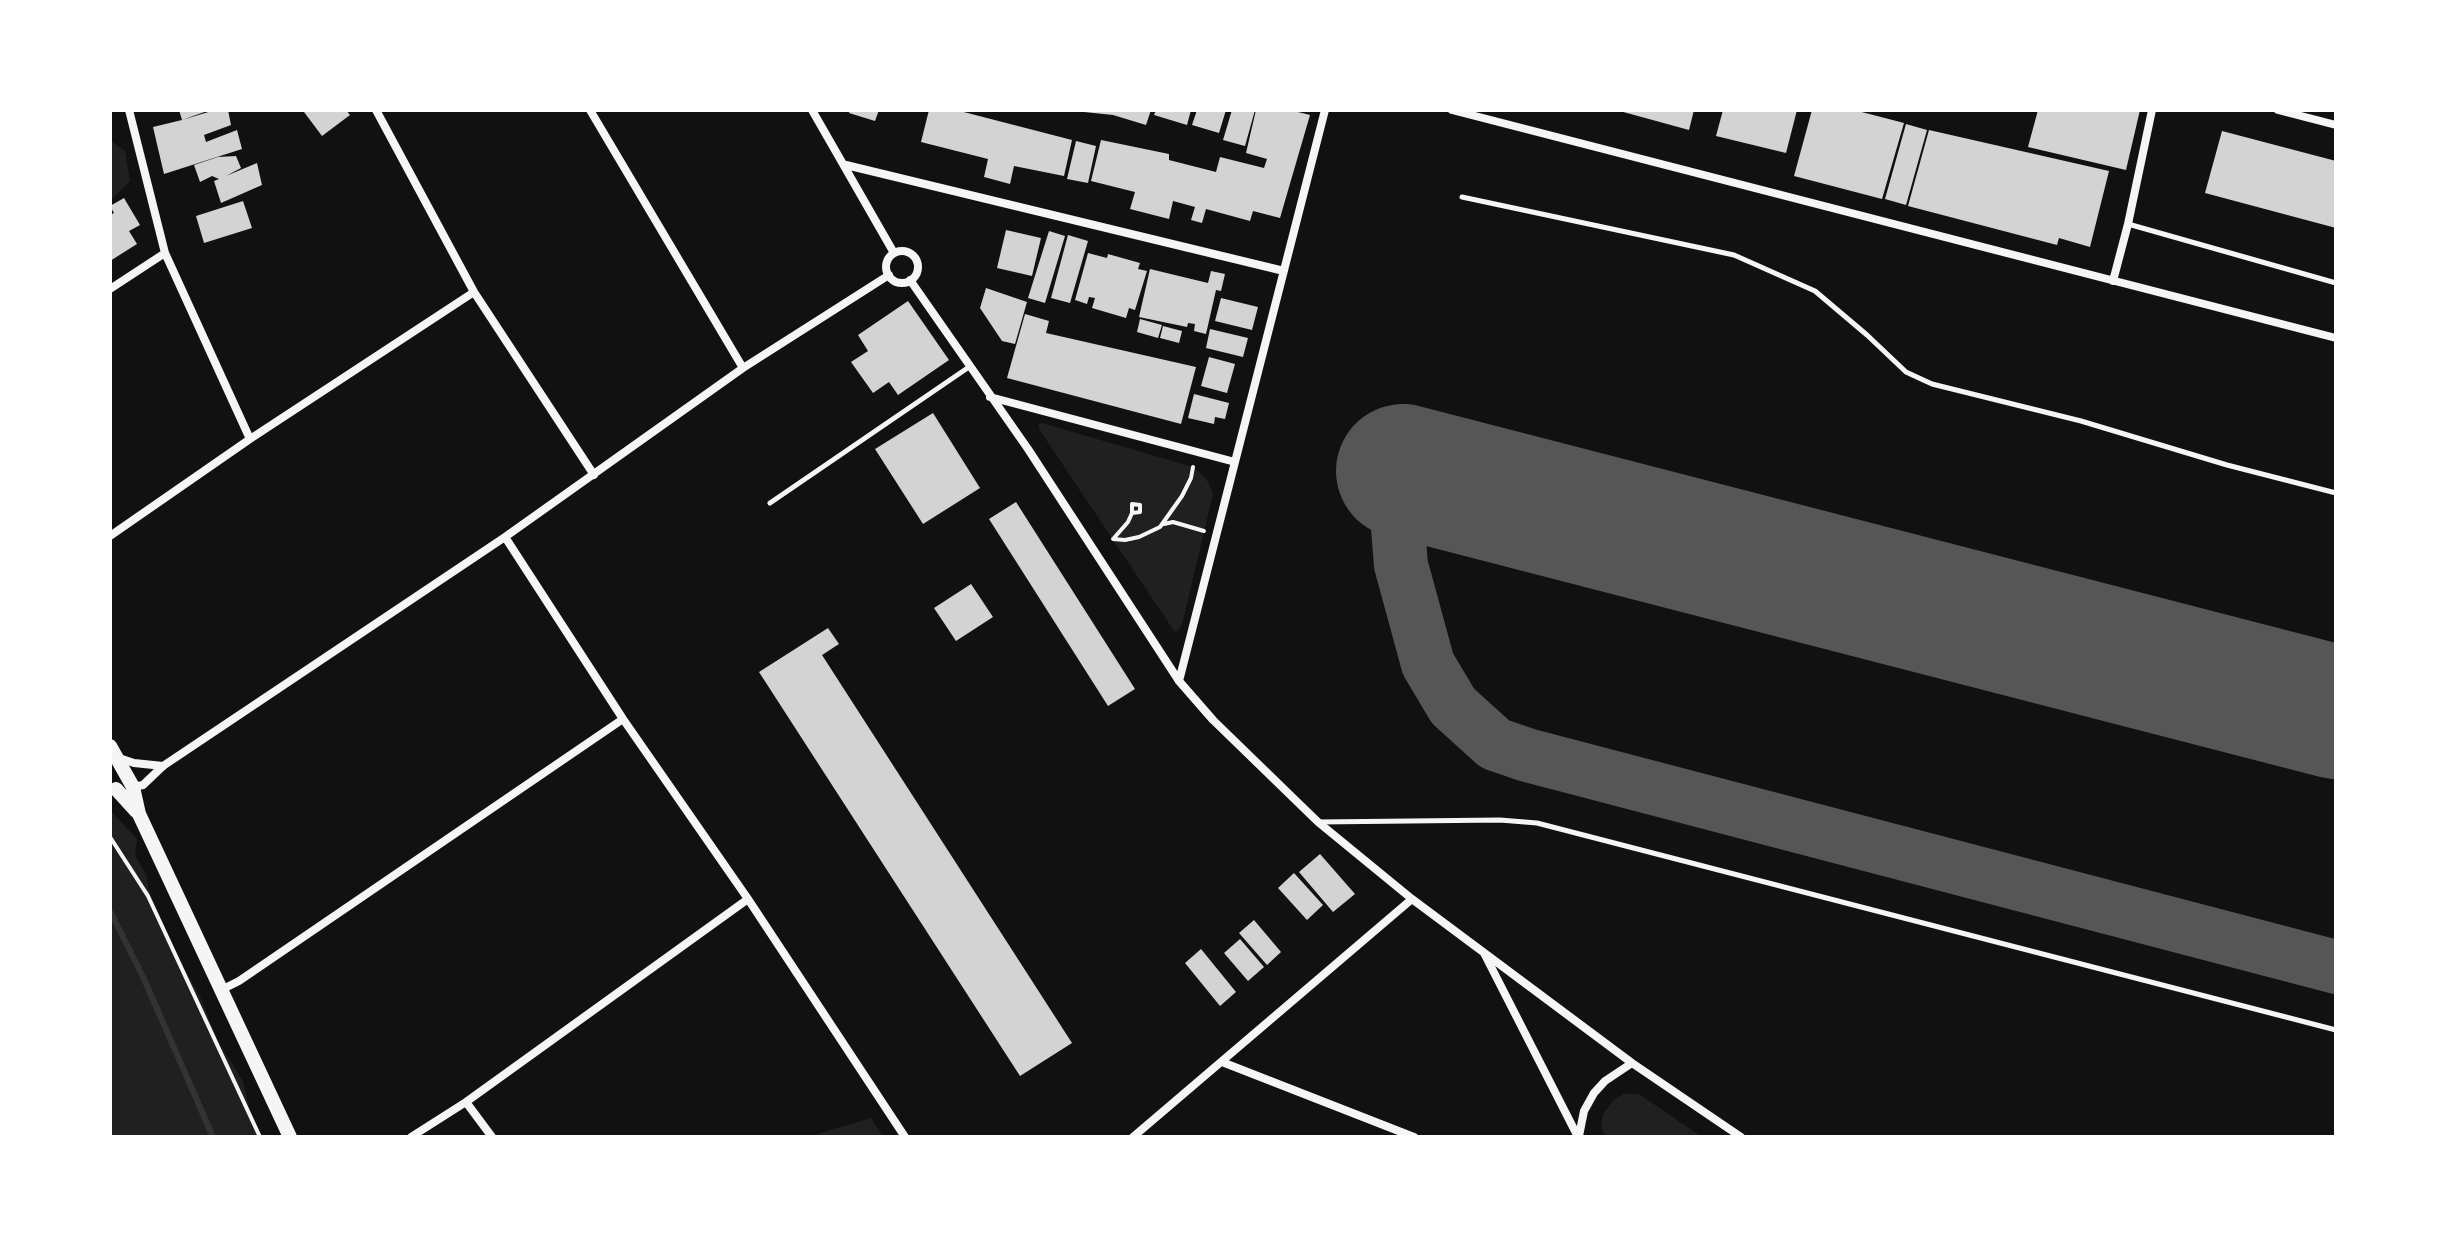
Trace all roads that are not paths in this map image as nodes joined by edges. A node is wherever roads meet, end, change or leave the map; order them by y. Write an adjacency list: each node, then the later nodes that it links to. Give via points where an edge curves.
1 (129, 110): 13 (street)
2 (376, 110): 21 (street)
3 (590, 110): 24 (street)
4 (812, 110): 10 (street)
5 (1325, 110): 15 (street)
6 (1452, 110): 18 (street)
7 (2152, 110): 12 (street)
8 (2278, 110): 9 (street)
9 (2336, 125)
10 (846, 165): 14 (street); 15 (street)
11 (1462, 197): 29 (lane, via 1734,255 1815,291 1906,372 1932,384)
12 (2128, 224): 18 (street); 19 (lane)
13 (165, 253): 20 (street); 26 (street)
14 (894, 253): 16 (street, via 886,266); 17 (street, via 914,256 917,271)
15 (1284, 271): 27 (street)
16 (889, 275): 17 (street, via 901,282); 24 (street)
17 (910, 280): 23 (street)
18 (2113, 281): 22 (street)
19 (2336, 283)
20 (110, 289)
21 (474, 292): 26 (street); 28 (street)
22 (2336, 338)
23 (970, 366): 25 (street); 30 (lane)
24 (743, 368): 28 (street)
25 (990, 397): 27 (street); 33 (street)
26 (250, 439): 31 (street)
27 (1235, 462): 33 (street)
28 (594, 475): 32 (street)
29 (2336, 493)
30 (770, 503)
31 (110, 536)
32 (505, 537): 34 (street); 36 (street)
33 (1179, 681): 40 (street)
34 (623, 719): 41 (street); 44 (street)
35 (113, 753): 36 (street); 37 (street)
36 (163, 766): 37 (street, via 143,785)
37 (133, 787): 38 (street); 39 (street)
38 (113, 788): 39 (street)
39 (139, 814): 44 (street)
40 (1318, 822): 42 (street); 45 (lane, via 1537,823)
41 (748, 899): 48 (street); 52 (street)
42 (1412, 899): 43 (street); 46 (street)
43 (1483, 950): 47 (street); 55 (street)
44 (220, 991): 49 (street)
45 (2336, 1030)
46 (1222, 1062): 53 (street); 54 (street)
47 (1632, 1063): 55 (street, via 1594,1093); 56 (street)
48 (466, 1102): 50 (street); 51 (street)
49 (290, 1137)
50 (411, 1137)
51 (492, 1137)
52 (905, 1137)
53 (1133, 1137)
54 (1414, 1137)
55 (1578, 1137)
56 (1741, 1137)

